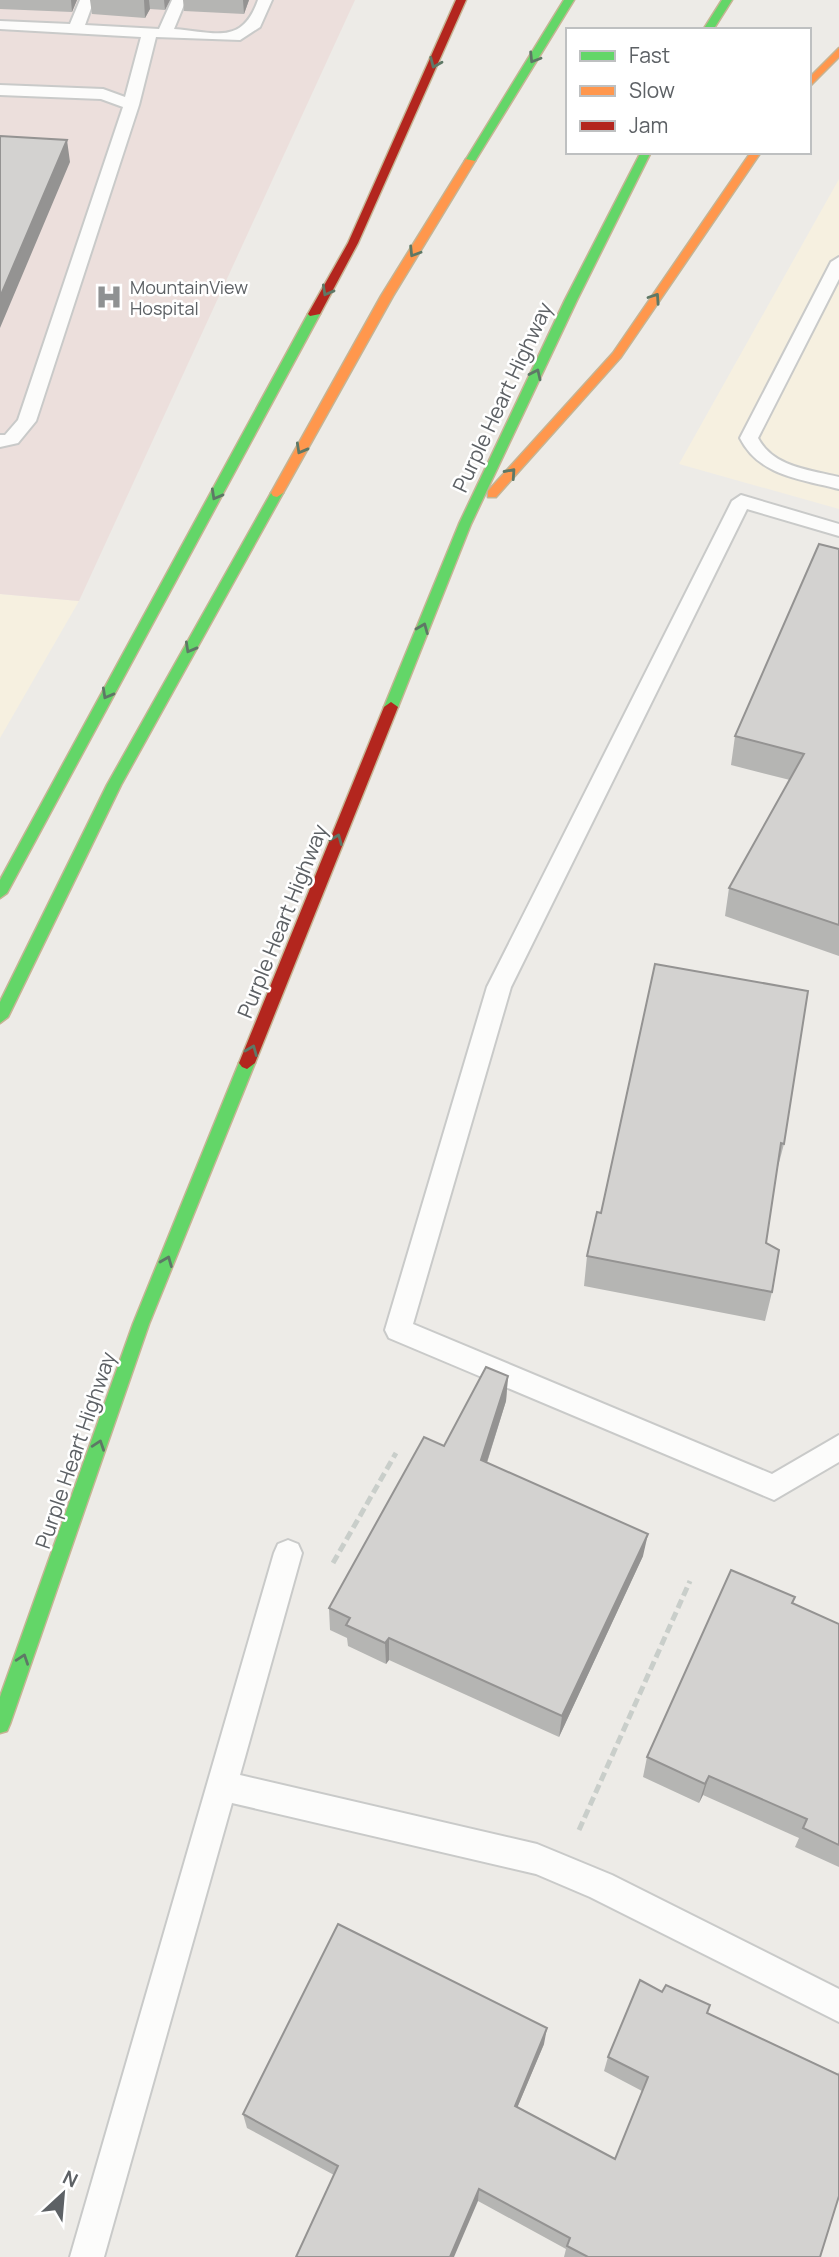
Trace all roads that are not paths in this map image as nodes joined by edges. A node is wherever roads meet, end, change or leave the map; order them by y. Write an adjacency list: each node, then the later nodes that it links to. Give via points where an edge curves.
1 (87, 0): 9 (lane)
2 (179, 0): 10 (lane)
3 (265, 0): 10 (lane, via 257,25 249,33 234,37)
4 (461, 0): 22 (highway, one-way to 22, via 353,243)
5 (569, 0): 23 (highway, one-way to 23, via 387,296 114,785)
6 (727, 0): 8 (highway)
7 (0, 25): 9 (lane)
8 (709, 28)
9 (76, 29): 10 (lane)
10 (158, 33): 14 (lane)
11 (839, 51): 12 (highway)
12 (811, 82)
13 (0, 90): 14 (lane, via 103,94)
14 (131, 105): 18 (lane, via 27,421 11,439)
15 (645, 154): 20 (highway, Purple Heart Highway, one-way to 15)
16 (755, 154): 20 (highway, one-way to 16, via 617,355)
17 (838, 268): 19 (lane, via 749,438 753,449 770,463)
18 (0, 441)
19 (839, 483)
20 (465, 524): 26 (highway, Purple Heart Highway, one-way to 20, via 141,1324)
21 (839, 530): 24 (lane, via 741,501 499,987 398,1330 774,1488)
22 (0, 893)
23 (0, 1017)
24 (839, 1447)
25 (288, 1553): 27 (lane)
26 (0, 1724)
27 (221, 1786): 28 (lane, via 537,1859 601,1886); 29 (lane)
28 (839, 2006)
29 (87, 2257)

